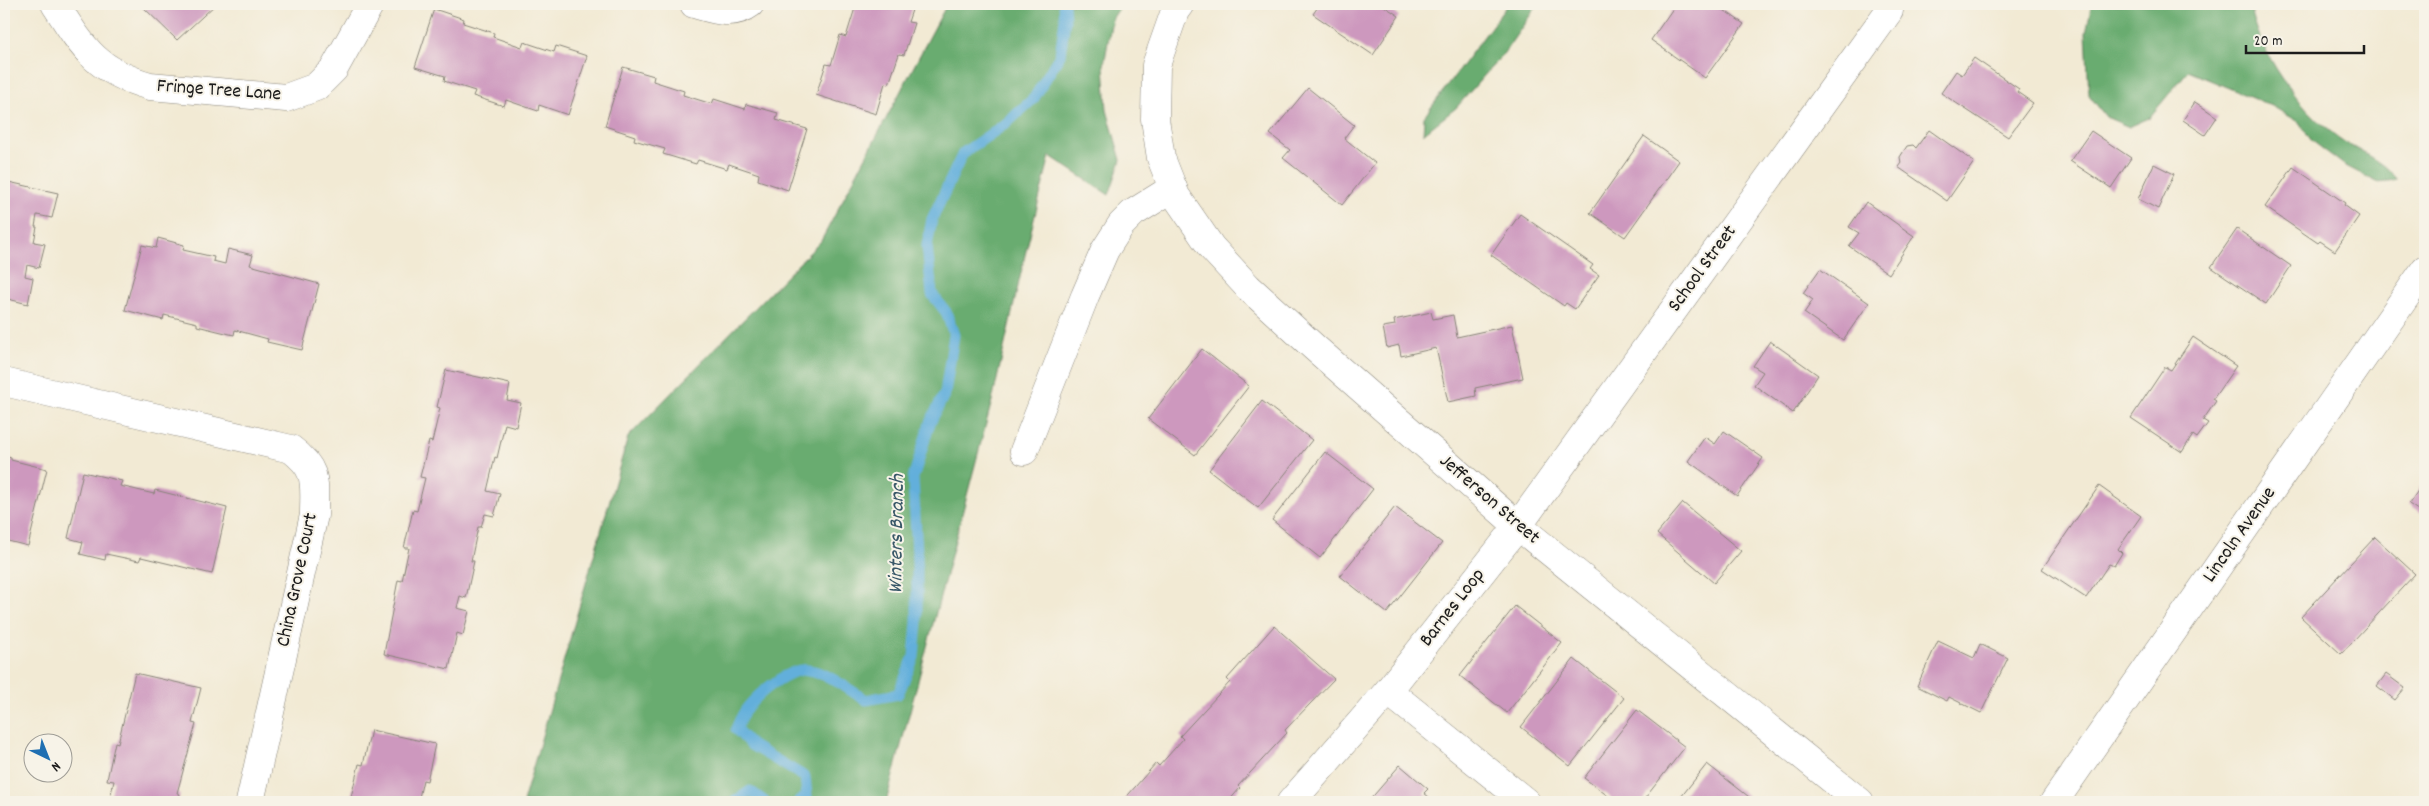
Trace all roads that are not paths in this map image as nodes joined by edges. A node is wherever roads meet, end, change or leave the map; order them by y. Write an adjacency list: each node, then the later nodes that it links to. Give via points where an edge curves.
1 (55, 4): 2 (street, Fringe Tree Lane, via 81,45 105,68 136,82 286,98 316,87 334,69)
2 (370, 4)
3 (694, 4): 4 (street, via 730,12)
4 (750, 4)
5 (1180, 4): 7 (street, Jefferson Street, via 1156,66 1155,119 1161,158)
6 (1888, 11): 11 (street, School Street)
7 (1173, 188): 10 (street, via 1133,213 1105,250); 11 (street, Jefferson Street, via 1210,247 1248,287)
8 (2425, 268): 17 (street, Lincoln Avenue)
9 (4, 382): 13 (street, China Grove Court, via 291,449 306,460 314,477 314,515)
10 (1024, 451)
11 (1518, 526): 12 (street, Barnes Loop); 16 (street, Jefferson Street)
12 (1388, 691): 14 (street, Barnes Loop); 15 (street)
13 (250, 802)
14 (1291, 802)
15 (1526, 802)
16 (1860, 802)
17 (2054, 802)

